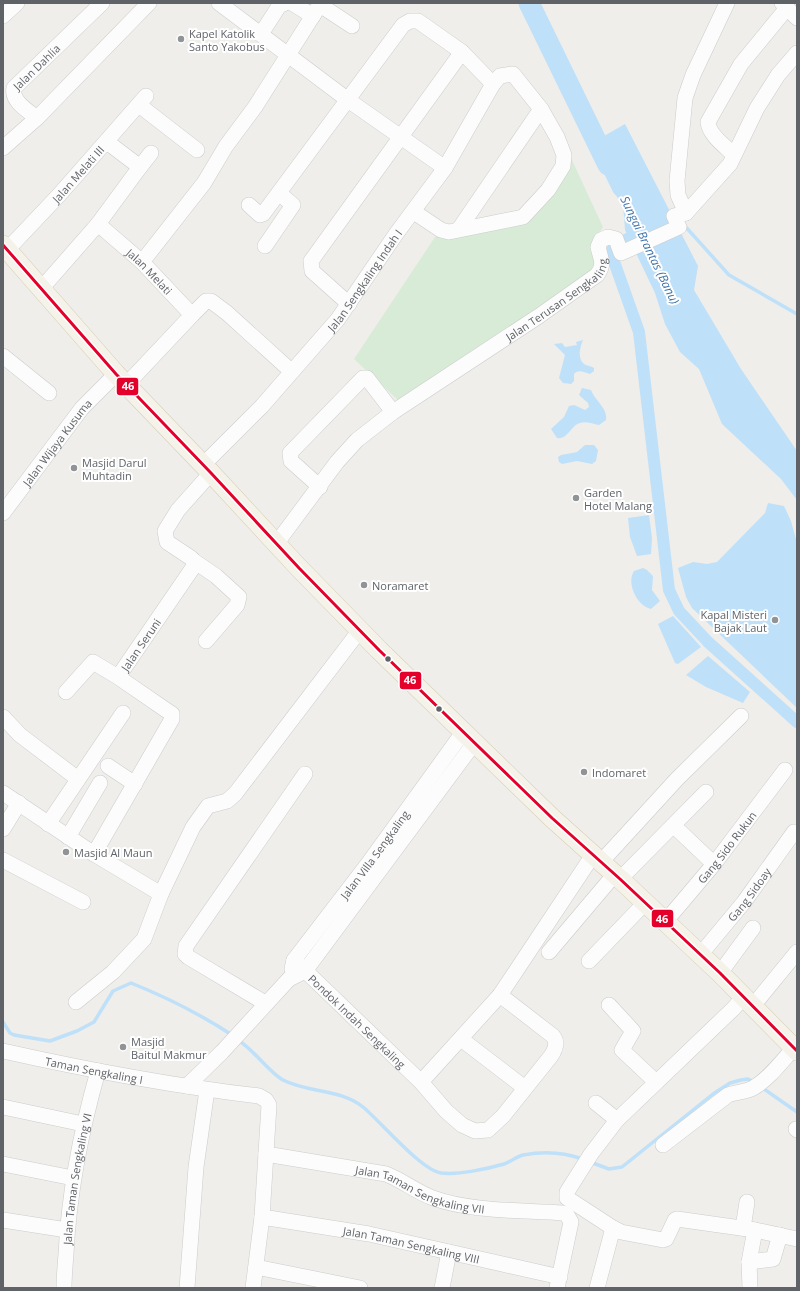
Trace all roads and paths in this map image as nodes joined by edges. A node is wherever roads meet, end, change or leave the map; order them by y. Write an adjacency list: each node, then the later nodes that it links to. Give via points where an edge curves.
1 (17, 3): 10 (street)
2 (102, 3): 19 (street, Jalan Dahlia, via 14,88 14,96)
3 (149, 3): 19 (street)
4 (219, 3): 12 (street)
5 (285, 3): 12 (street, via 279,6)
6 (292, 3): 8 (street)
7 (727, 3): 31 (street, via 685,98 677,181)
8 (318, 8): 11 (street); 14 (street)
9 (789, 10): 25 (street, via 741,64 708,122 712,132)
10 (3, 16)
11 (352, 26)
12 (261, 34): 14 (street)
13 (462, 52): 16 (street); 17 (street, via 418,20 410,22 403,26); 20 (street)
14 (289, 54): 17 (street); 36 (street, via 204,183)
15 (797, 54): 25 (street, Jalan Terusan Sengkaling, via 778,75 757,108)
16 (497, 80): 18 (street, via 512,74); 27 (street, Jalan Sengkaling Indah I)
17 (348, 100): 20 (street); 28 (street)
18 (541, 109): 33 (street); 33 (street, via 557,137 565,160 548,190 523,217)
19 (37, 118): 22 (street)
20 (400, 138): 27 (street); 38 (street, via 311,261 312,271)
21 (106, 142): 23 (street, Jalan Melati III, via 143,100); 26 (street); 35 (street, Jalan Melati III)
22 (3, 148)
23 (197, 150)
24 (151, 153): 26 (street)
25 (734, 155): 31 (street, Jalan Terusan Sengkaling, via 730,164)
26 (140, 167): 32 (street)
27 (445, 168): 30 (street, Jalan Sengkaling Indah I)
28 (278, 193): 29 (street, via 261,215); 34 (street, via 293,204)
29 (249, 206)
30 (414, 212): 33 (street, via 441,230 449,232); 38 (street, Jalan Sengkaling Indah I, via 396,234)
31 (679, 220): 44 (street, Jalan Terusan Sengkaling, via 620,247 608,237 598,244 603,266 597,275)
32 (98, 224): 36 (street, Jalan Melati); 37 (street)
33 (459, 229)
34 (265, 246)
35 (5, 247): 37 (main road)
36 (142, 262): 39 (street, Jalan Melati)
37 (42, 289): 42 (main road)
38 (349, 304): 41 (street, Jalan Sengkaling Indah I)
39 (192, 314): 41 (street, via 206,301 211,301); 42 (street)
40 (3, 356): 43 (street)
41 (292, 371): 45 (street, Jalan Sengkaling Indah I)
42 (121, 380): 45 (main road); 47 (street, Jalan Wijaya Kusuma, via 82,408)
43 (49, 393)
44 (393, 412): 46 (street, Jalan Terusan Sengkaling, via 346,451); 46 (street, via 367,378 363,378 301,441 290,453 291,461)
45 (207, 469): 48 (main road); 49 (street, via 165,530 167,542)
46 (320, 487): 48 (street, Jalan Terusan Sengkaling)
47 (3, 513)
48 (276, 544): 50 (main road)
49 (194, 561): 51 (street, via 216,576 239,597 237,604); 52 (street, Jalan Seruni, via 191,571)
50 (360, 630): 57 (main road); 77 (street, via 235,794 227,801 208,806 193,827)
51 (206, 641)
52 (118, 677): 53 (street, via 93,662); 63 (street, Jalan Seruni, via 172,714 170,724)
53 (66, 692)
54 (123, 713): 61 (street)
55 (741, 716): 76 (street, via 677,779)
56 (3, 717): 61 (street, via 20,736)
57 (470, 737): 72 (street, Jalan Villa Sengkaling); 76 (main road, via 552,818)
58 (108, 766): 63 (street)
59 (785, 770): 75 (street, Gang Sido Rukun)
60 (305, 774): 93 (street, via 185,950 188,957 236,984)
61 (78, 779): 67 (street)
62 (100, 783): 71 (street)
63 (135, 784): 73 (street, Jalan Seruni)
64 (706, 792): 68 (street)
65 (3, 793): 66 (street)
66 (19, 803): 67 (street); 69 (street)
67 (48, 824): 71 (street)
68 (674, 826): 75 (street); 76 (street)
69 (3, 830)
70 (794, 832): 84 (street, Gang Sidoay, via 744,902)
71 (68, 837): 73 (street)
72 (385, 852): 85 (street, Jalan Villa Sengkaling); 87 (street, Jalan Villa Sengkaling)
73 (94, 854): 77 (street)
74 (3, 860): 78 (street)
75 (714, 864): 80 (street, Gang Sido Rukun)
76 (607, 867): 79 (main road); 82 (street); 90 (street)
77 (161, 894): 91 (street, via 144,939 113,972)
78 (83, 902)
79 (645, 903): 80 (main road); 86 (street)
80 (665, 922): 84 (main road)
81 (753, 928): 88 (street)
82 (549, 952)
83 (797, 952): 92 (street)
84 (700, 955): 88 (main road)
85 (294, 960): 87 (street, Pondok Indah Sengkaling); 89 (street, Jalan Villa Sengkaling)
86 (589, 961)
87 (305, 971): 89 (street, Jalan Villa Sengkaling); 99 (street, Pondok Indah Sengkaling)
88 (720, 973): 92 (main road)
89 (289, 979): 93 (street, Jalan Villa Sengkaling)
90 (500, 995): 95 (street); 102 (street, Pondok Indah Sengkaling, via 553,1036 556,1042 551,1056)
91 (76, 1002)
92 (748, 1002): 96 (main road); 100 (street)
93 (263, 1005): 101 (street, Jalan Villa Sengkaling, via 222,1052)
94 (609, 1005): 100 (street, via 633,1031 622,1050)
95 (461, 1039): 99 (street); 102 (street)
96 (796, 1050): 108 (street, via 752,1089 728,1095)
97 (3, 1051): 98 (street, Taman Sengkaling I)
98 (98, 1071): 101 (street, Taman Sengkaling I); 107 (street, Jalan Taman Sengkaling VI)
99 (421, 1082): 102 (street, Pondok Indah Sengkaling, via 462,1125 481,1132 488,1130 503,1116)
100 (656, 1082): 106 (street)
101 (186, 1086): 103 (street, Taman Sengkaling I)
102 (524, 1088)
103 (207, 1090): 109 (street, Taman Sengkaling I, via 259,1096 266,1100 269,1105); 125 (street, via 196,1167)
104 (596, 1103): 106 (street)
105 (3, 1107): 107 (street)
106 (616, 1120): 117 (street, via 566,1192 566,1196)
107 (83, 1124): 111 (street, Jalan Taman Sengkaling VI)
108 (663, 1145)
109 (266, 1154): 113 (street); 123 (street, Jalan Taman Sengkaling VII, via 386,1174 432,1197 461,1205 567,1215 571,1222)
110 (3, 1164): 111 (street)
111 (73, 1178): 116 (street, Jalan Taman Sengkaling VI)
112 (746, 1202): 115 (street)
113 (262, 1217): 120 (street, Jalan Taman Sengkaling VIII, via 369,1234); 122 (street)
114 (3, 1220): 116 (street)
115 (749, 1229): 117 (street, via 677,1219 663,1240); 118 (street); 121 (street)
116 (67, 1230): 124 (street, Jalan Taman Sengkaling VI)
117 (612, 1230): 129 (street)
118 (780, 1235): 119 (street); 121 (street, via 773,1259)
119 (797, 1239)
120 (449, 1252): 123 (street, Jalan Taman Sengkaling VIII); 128 (street)
121 (749, 1262): 130 (street)
122 (256, 1267): 126 (street); 127 (street)
123 (558, 1283)
124 (64, 1288)
125 (187, 1288)
126 (253, 1288)
127 (360, 1288)
128 (442, 1288)
129 (597, 1288)
130 (750, 1288)

